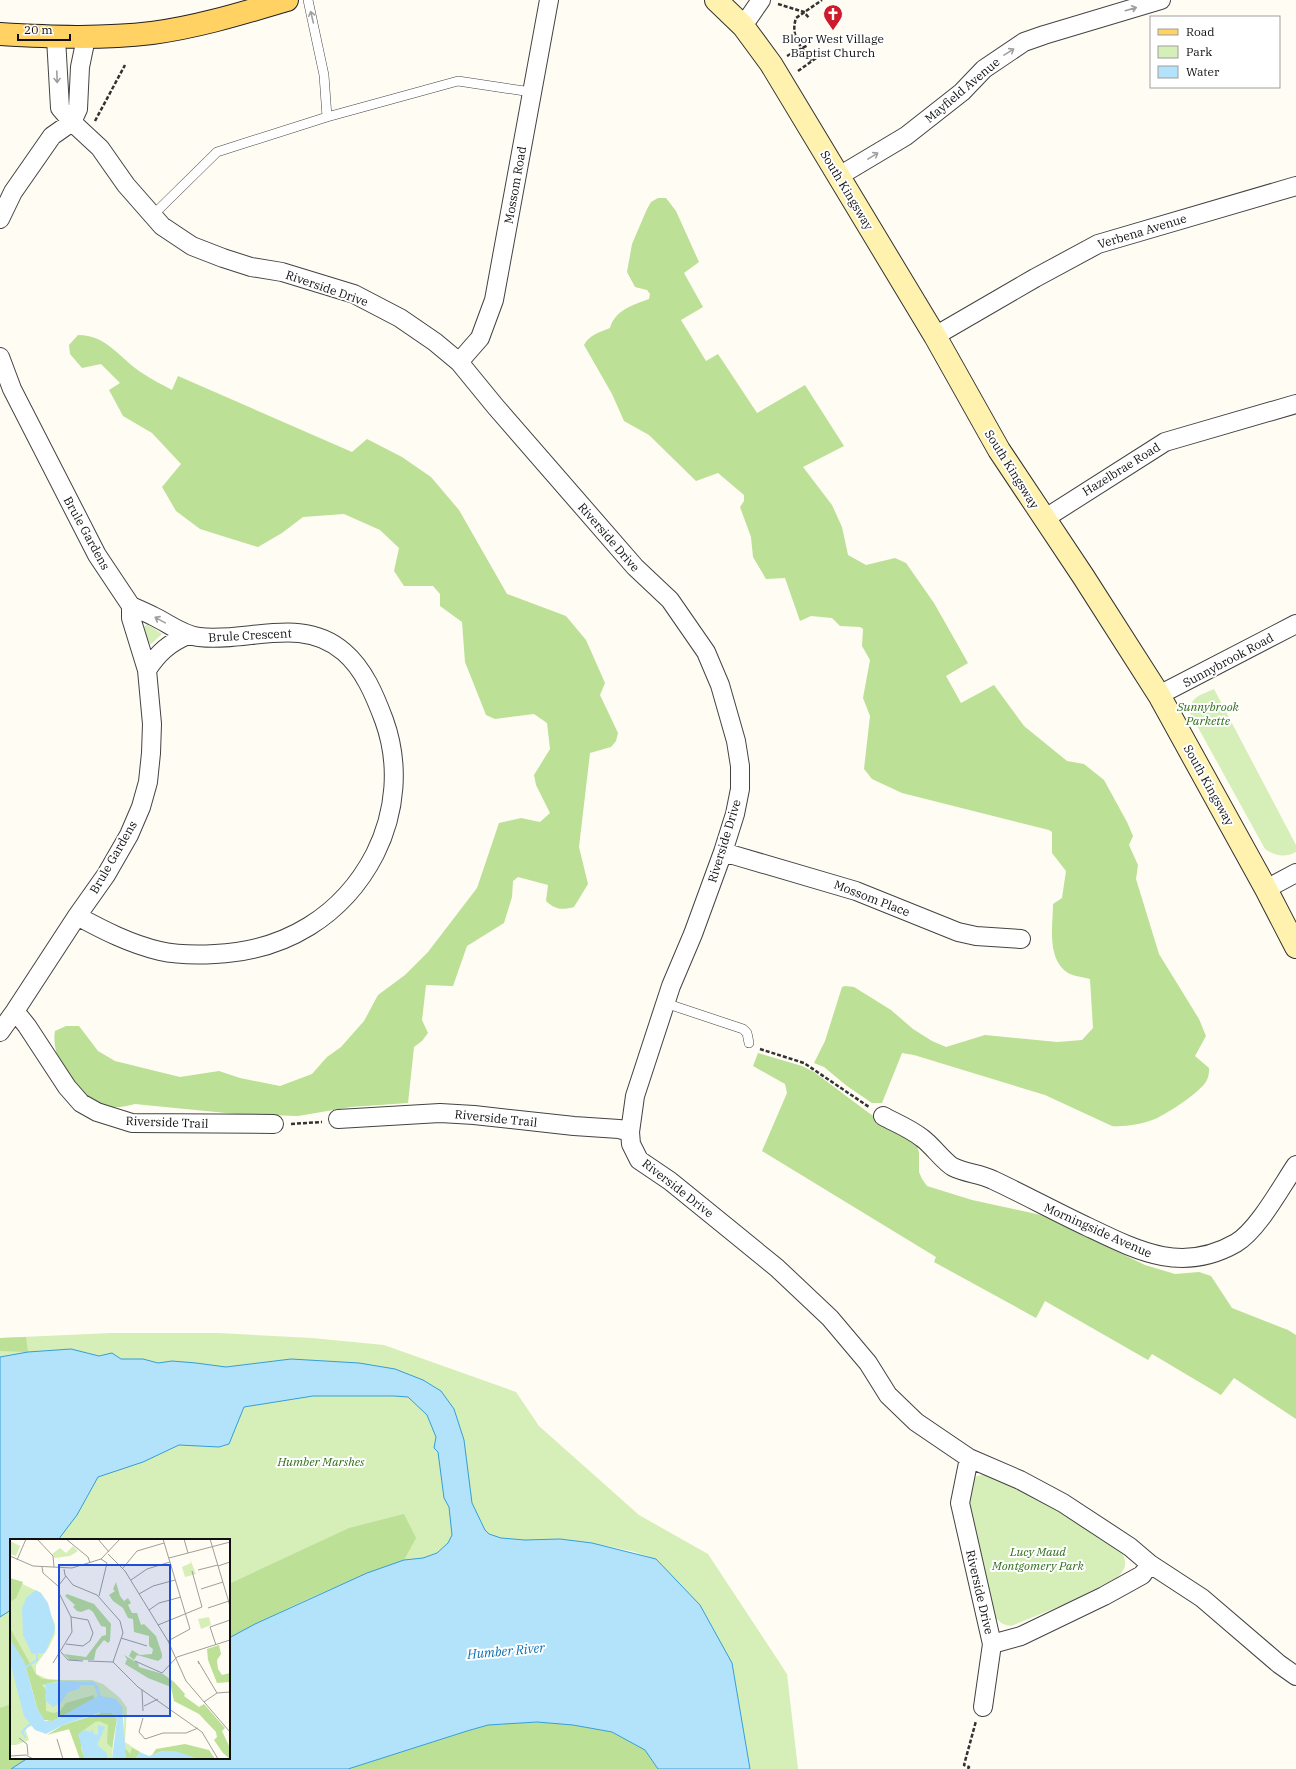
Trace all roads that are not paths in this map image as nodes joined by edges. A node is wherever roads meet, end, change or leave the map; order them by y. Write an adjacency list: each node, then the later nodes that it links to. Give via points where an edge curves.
1 (287, 0): 10 (main road, via 221,19 152,32)
2 (308, 0): 12 (lane, one-way to 2, via 324,75)
3 (549, 0): 11 (street, Mossom Road)
4 (716, 0): 7 (street, South Kingsway)
5 (1161, 0): 14 (street, Mayfield Avenue, one-way to 5, via 906,136 962,92 984,69 1024,42)
6 (768, 2): 7 (street)
7 (743, 26): 14 (street, South Kingsway, via 771,64)
8 (0, 34): 9 (main road)
9 (56, 38): 10 (main road); 13 (street, Riverside Drive, one-way to 13, via 60,108)
10 (86, 38): 13 (street, via 80,67 78,109)
11 (531, 92): 12 (lane, via 458,82); 21 (street, Mossom Road, via 494,300 480,338)
12 (327, 117): 17 (lane, via 217,152)
13 (72, 122): 16 (street, via 52,136); 17 (street, Riverside Drive, via 100,148)
14 (839, 176): 19 (street, South Kingsway)
15 (1296, 186): 19 (street, Verbena Avenue, via 1098,244)
16 (5, 201): 18 (street)
17 (152, 216): 21 (street, Riverside Drive, via 192,246 223,258 354,294 377,305 435,342)
18 (0, 219)
19 (935, 336): 23 (street, South Kingsway, via 999,450)
20 (0, 357): 24 (street, Brule Gardens, via 12,389 96,555)
21 (459, 362): 29 (street, Riverside Drive, via 635,568 670,600 706,652 729,713 740,766 740,789)
22 (1296, 404): 23 (street, Hazelbrae Road, via 1165,442)
23 (1044, 519): 28 (street, South Kingsway)
24 (131, 606): 26 (street, Brule Crescent, one-way to 24); 27 (street, Brule Gardens)
25 (1296, 624): 28 (street, Sunnybrook Road)
26 (188, 635): 27 (street, via 167,646 156,656); 32 (street, Brule Crescent, via 215,638 300,632 334,644 345,652 358,666 370,686 390,738 394,762 393,790 382,840 353,889 325,916 274,944 252,950 204,955 161,951 132,943)
27 (147, 670): 32 (street, Brule Gardens, via 152,746 148,782 141,807 129,835 106,875)
28 (1159, 695): 31 (street, South Kingsway)
29 (723, 852): 33 (street, Mossom Place, via 856,891 958,932); 35 (street, Riverside Drive)
30 (1296, 873): 31 (street)
31 (1266, 889): 34 (street, South Kingsway)
32 (77, 916): 36 (street, Brule Gardens)
33 (1021, 939)
34 (1296, 947)
35 (665, 1003): 38 (lane, via 742,1029 747,1033); 42 (street, Riverside Drive, via 636,1096)
36 (15, 1011): 37 (street, Brule Gardens); 41 (street, Riverside Trail, via 67,1087 81,1103 96,1112 132,1123)
37 (0, 1032)
38 (749, 1043)
39 (883, 1116): 43 (street, Morningside Avenue, via 922,1138 952,1167 991,1179 1138,1250 1168,1258 1205,1256 1237,1242 1254,1226)
40 (333, 1120): 42 (street, Riverside Trail, via 440,1113)
41 (274, 1124)
42 (630, 1132): 44 (street, Riverside Drive, via 631,1144 639,1160 682,1191 777,1268 830,1318 868,1363 888,1395 902,1409 936,1437)
43 (1296, 1165)
44 (969, 1458): 45 (street, Riverside Drive, via 1020,1480 1063,1503 1130,1547); 46 (street, Riverside Drive, via 960,1503)
45 (1150, 1564): 46 (street, Riverside Drive, via 1142,1575 1104,1596 1021,1636); 47 (street, Riverside Drive, via 1202,1598)
46 (992, 1644): 48 (street)
47 (1296, 1676)
48 (983, 1707)

